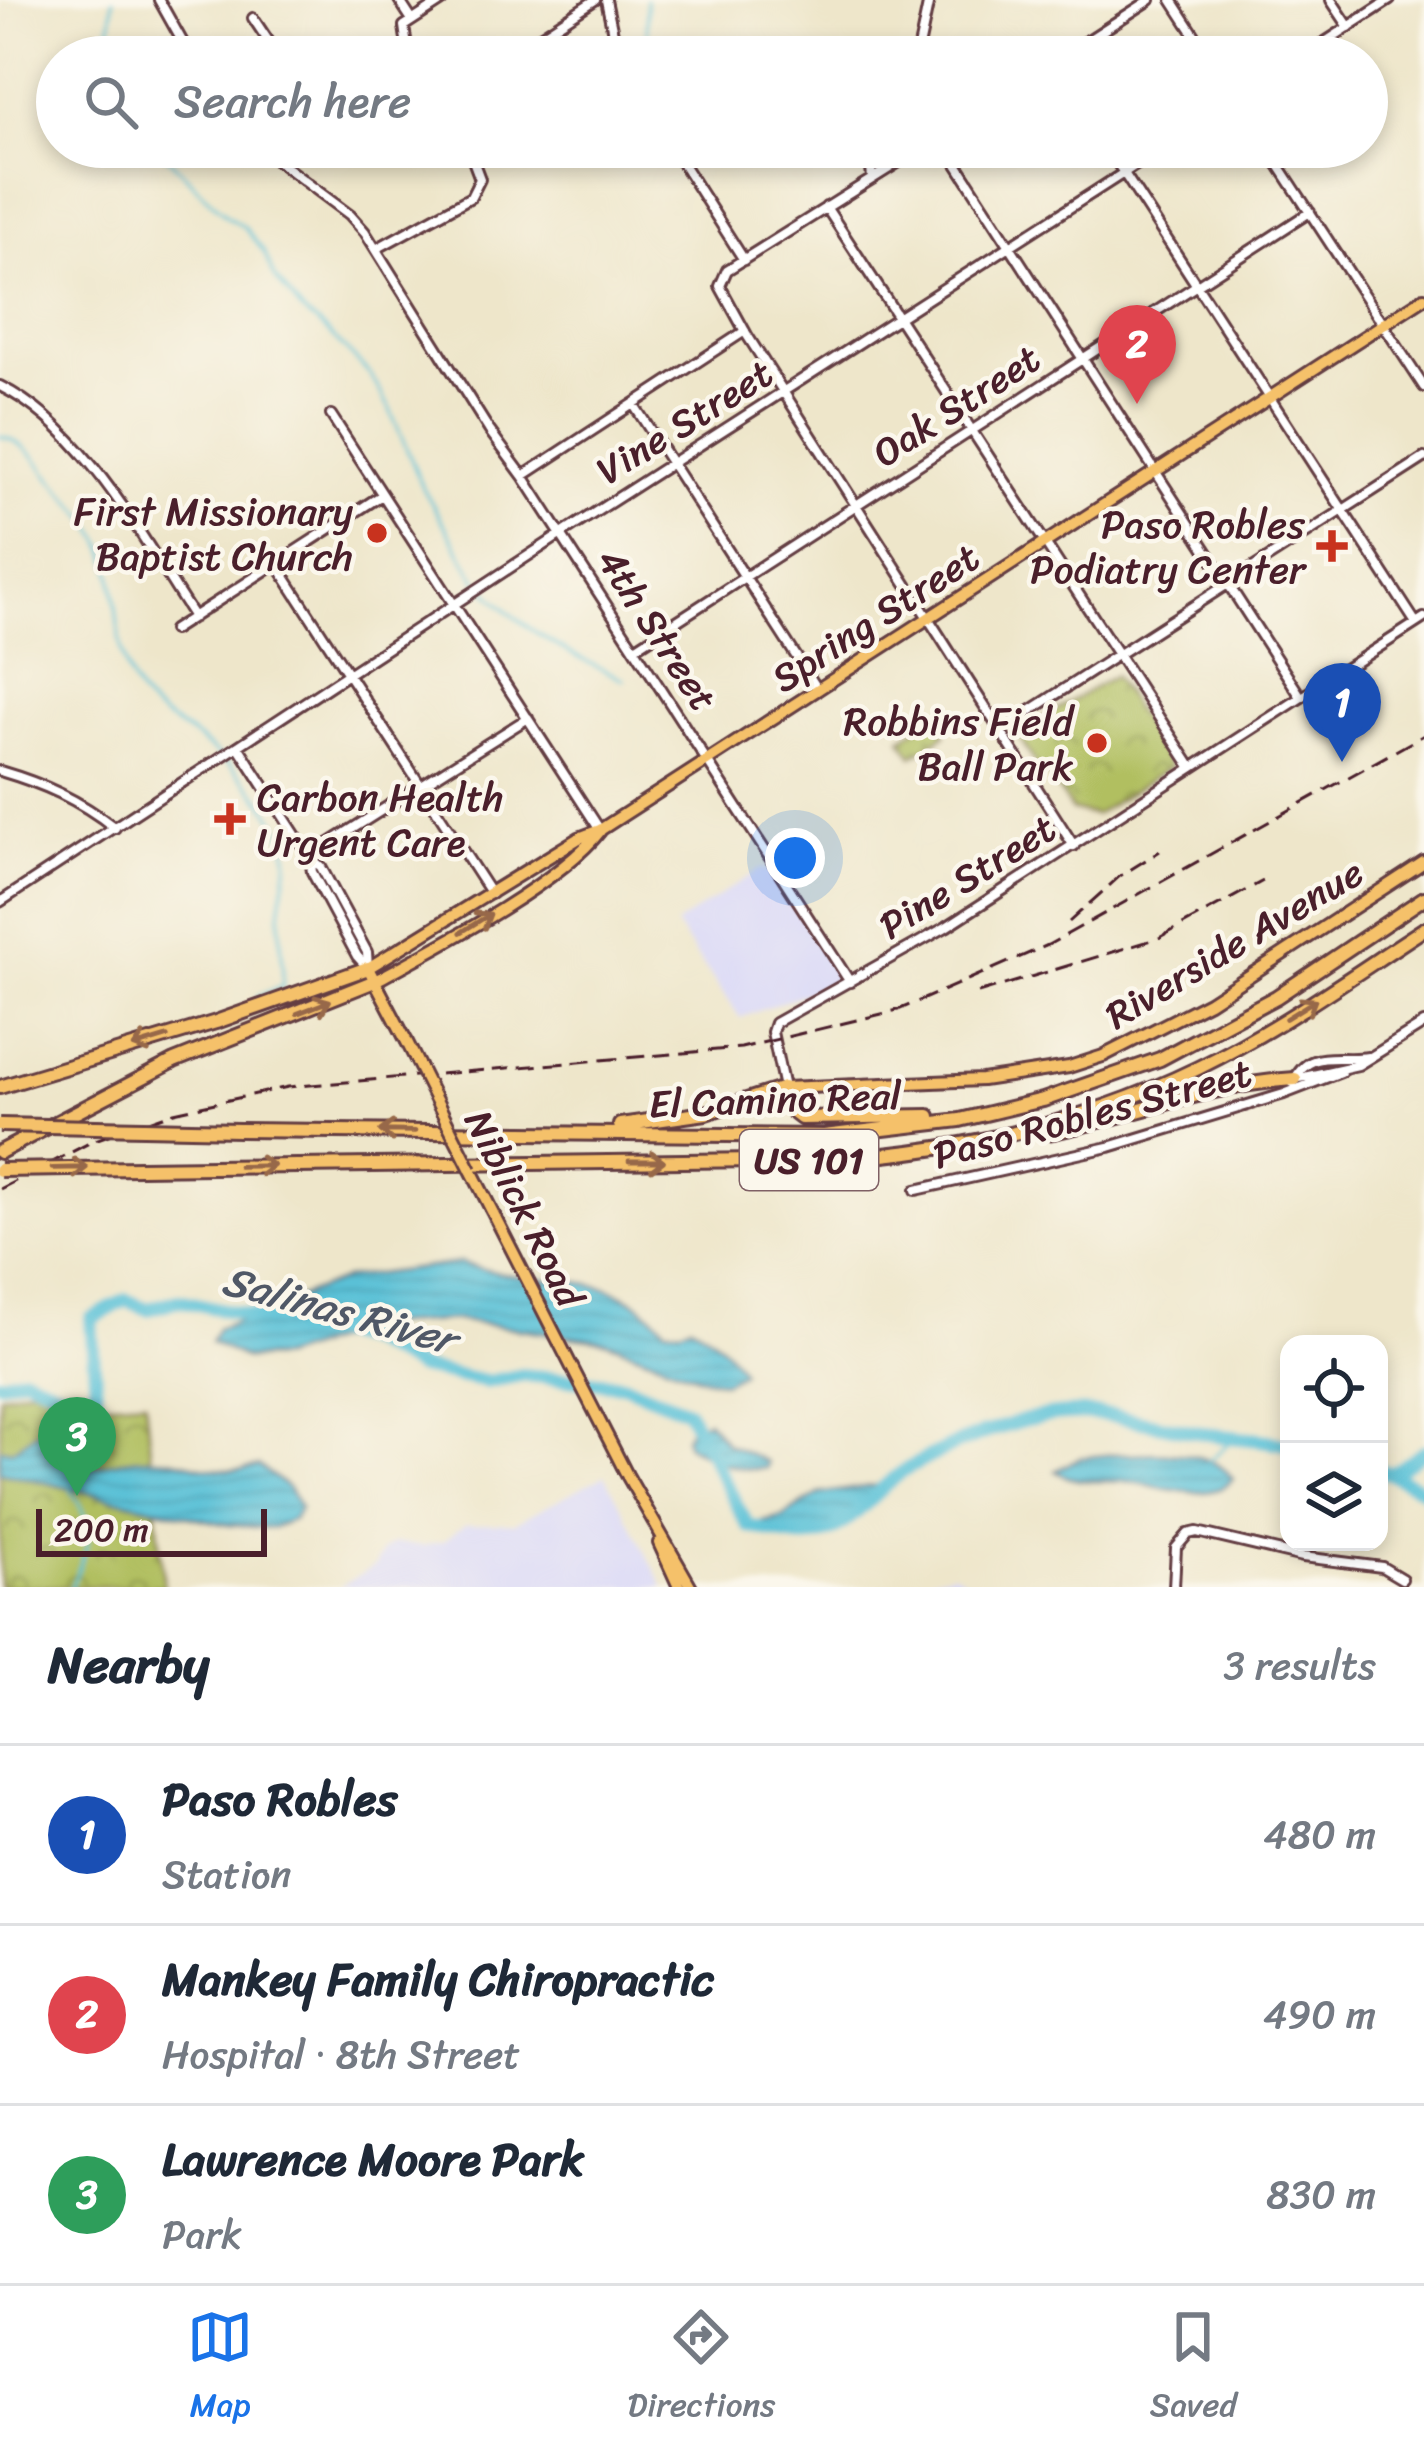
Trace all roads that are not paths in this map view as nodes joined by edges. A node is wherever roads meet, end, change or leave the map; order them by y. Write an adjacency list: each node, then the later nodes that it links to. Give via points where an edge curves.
1 (159, 0): 14 (street)
2 (399, 0): 12 (street)
3 (444, 0): 12 (street)
4 (595, 0): 17 (street)
5 (606, 0): 18 (street)
6 (928, 0): 19 (street)
7 (1150, 0): 20 (street)
8 (1172, 0): 21 (street)
9 (1331, 0): 13 (street)
10 (1390, 0): 13 (street)
11 (253, 18): 15 (street)
12 (412, 20): 16 (street)
13 (1349, 27): 22 (street)
14 (179, 36)
15 (265, 36)
16 (405, 36)
17 (540, 36)
18 (613, 36)
19 (921, 36)
20 (1094, 36)
21 (1195, 36)
22 (1335, 36)
23 (287, 168): 37 (street, 4th Street, via 350,215)
24 (476, 168): 37 (street, via 471,197)
25 (685, 168): 38 (street)
26 (871, 168): 33 (street)
27 (888, 168): 33 (street)
28 (960, 168): 36 (street)
29 (1121, 168): 32 (street)
30 (1132, 168): 32 (street, Vine Street)
31 (1281, 168): 35 (street)
32 (1124, 173): 36 (street, Vine Street); 39 (street)
33 (872, 178): 34 (street)
34 (826, 207): 38 (street); 41 (street)
35 (1310, 212): 39 (street, Oak Street); 42 (street)
36 (1010, 246): 41 (street, Vine Street); 44 (street)
37 (376, 249): 55 (street, 4th Street)
38 (744, 260): 43 (street, via 720,286)
39 (1197, 286): 44 (street, Oak Street); 48 (street)
40 (1424, 298): 42 (main road, Spring Street)
41 (898, 318): 47 (street, Vine Street); 51 (street)
42 (1383, 325): 46 (street); 48 (main road, Spring Street)
43 (745, 331): 47 (street); 49 (street)
44 (1084, 358): 51 (street, Oak Street); 54 (street)
45 (0, 386): 65 (street, via 36,409 99,476)
46 (1424, 387)
47 (785, 392): 53 (street, Vine Street); 57 (street)
48 (1270, 398): 54 (main road, Spring Street); 58 (street)
49 (634, 405): 53 (street); 55 (street)
50 (331, 415): 56 (street)
51 (970, 430): 57 (street, Oak Street); 60 (street)
52 (1424, 458): 58 (street)
53 (672, 465): 59 (street, Vine Street); 62 (street)
54 (1158, 470): 60 (main road, Spring Street); 63 (street)
55 (523, 476): 59 (street, 4th Street)
56 (382, 495): 61 (street); 64 (street)
57 (857, 504): 62 (street, Oak Street); 66 (street)
58 (1344, 512): 63 (street); 67 (street)
59 (560, 535): 64 (street, Vine Street); 69 (street, 4th Street)
60 (1044, 544): 66 (main road, Spring Street); 70 (street)
61 (276, 563): 65 (street); 71 (street)
62 (745, 577): 69 (street, Oak Street); 72 (street)
63 (1230, 584): 70 (street); 73 (street)
64 (454, 604): 71 (street, Vine Street); 74 (street)
65 (194, 617): 68 (street)
66 (930, 618): 72 (main road, Spring Street); 75 (street)
67 (1420, 621): 73 (street, Pine Street)
68 (173, 630)
69 (634, 648): 77 (street, 4th Street)
70 (1118, 654): 75 (street); 78 (street)
71 (347, 675): 76 (street, Vine Street); 80 (street)
72 (818, 690): 77 (main road, Spring Street)
73 (1301, 697): 78 (street, Pine Street)
74 (528, 718): 80 (street); 82 (street)
75 (1002, 728): 83 (street)
76 (238, 746): 81 (street, Vine Street); 84 (street)
77 (707, 760): 82 (main road, Spring Street); 91 (street, 4th Street)
78 (1192, 767): 83 (street, Pine Street)
79 (0, 772): 81 (street, via 51,787)
80 (419, 787): 84 (street); 86 (street)
81 (115, 828): 88 (street, Vine Street)
82 (601, 830): 86 (main road, Spring Street); 90 (main road, Spring Street, one-way to 82, via 509,902)
83 (1074, 846): 91 (street, Pine Street)
84 (309, 856): 90 (street)
85 (1424, 862): 97 (main road, Riverside Avenue, via 1209,1003 1103,1056 982,1080)
86 (491, 894): 90 (main road, Spring Street)
87 (1424, 898): 99 (highway, El Camino Real / US 101, via 1276,997 1160,1059)
88 (0, 902)
89 (1424, 929): 102 (highway, El Camino Real / US 101, one-way to 89, via 1097,1111 1200,1067)
90 (371, 975): 96 (highway, one-way to 96); 103 (highway, one-way to 90, via 174,1061); 106 (main road, Niblick Road, bridge)
91 (850, 982): 97 (street, Pine Street, via 772,1027)
92 (1424, 1024): 93 (street, Paso Robles Street)
93 (1375, 1055): 94 (street, Paso Robles Street); 95 (street, Paso Robles Street, via 1324,1056)
94 (1341, 1072): 95 (street, Paso Robles Street); 98 (street, Paso Robles Street)
95 (1295, 1079): 98 (street, Paso Robles Street); 102 (highway, via 1233,1085 1104,1122)
96 (0, 1087)
97 (784, 1088): 99 (highway, via 801,1118); 101 (highway, via 660,1121)
98 (1284, 1094): 105 (street, Paso Robles Street, via 1109,1147)
99 (960, 1120): 101 (highway, El Camino Real / US 101, via 824,1136)
100 (0, 1125): 101 (highway, El Camino Real / US 101, one-way to 100, bridge)
101 (484, 1132)
102 (1000, 1138): 104 (highway, El Camino Real / US 101, one-way to 102, bridge, via 836,1159)
103 (0, 1152)
104 (0, 1170)
105 (916, 1190)
106 (627, 1475): 108 (main road, Niblick Road); 109 (main road, Niblick Road)
107 (1402, 1579): 110 (street, via 1382,1567 1197,1532 1176,1548)
108 (679, 1587)
109 (691, 1587)
110 (1174, 1587)

